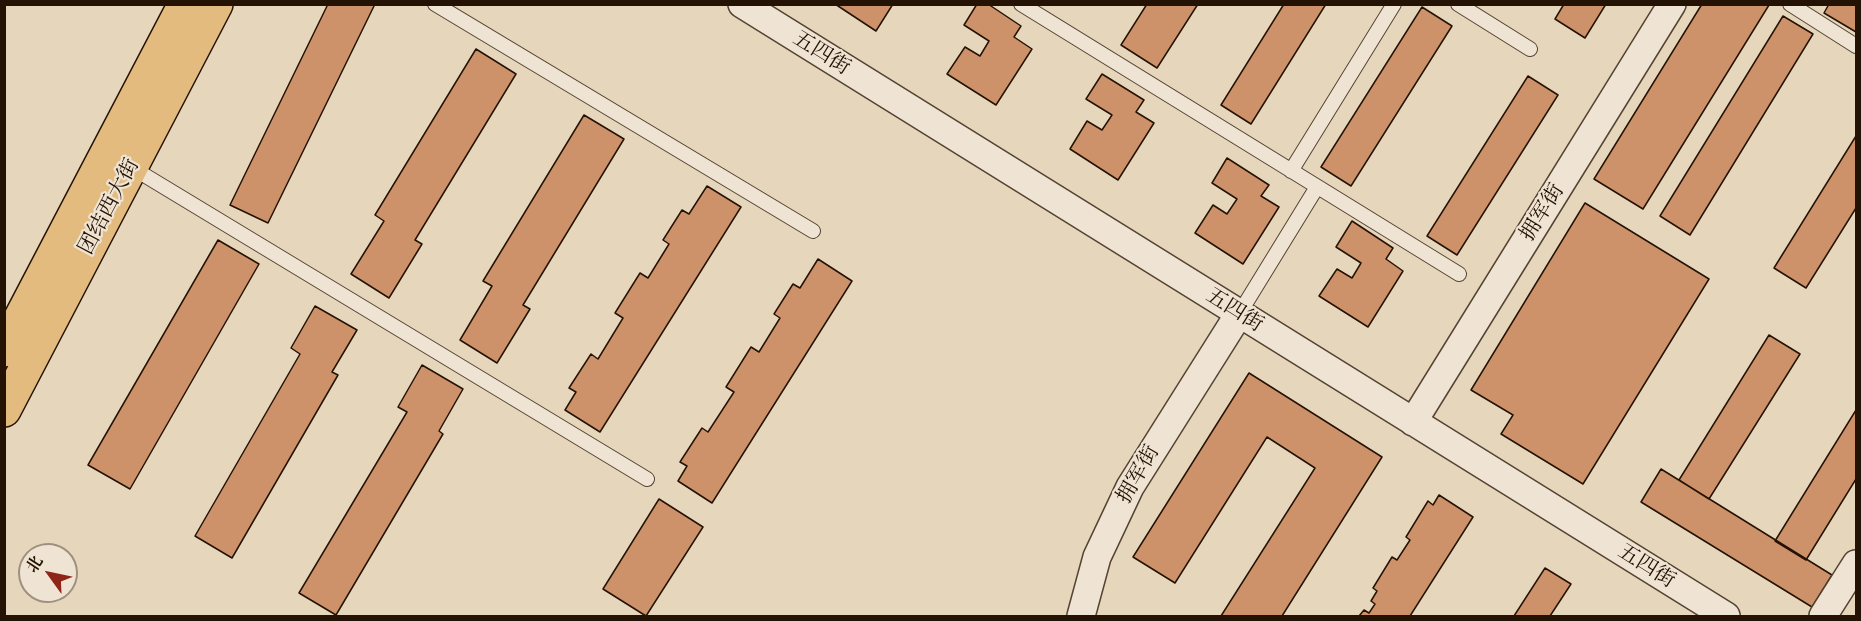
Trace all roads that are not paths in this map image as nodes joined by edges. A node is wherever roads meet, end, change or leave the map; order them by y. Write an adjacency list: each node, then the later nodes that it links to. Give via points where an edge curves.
1 (185, 4): 18 (main road, 团结西大街)
2 (216, 4): 12 (main road, 团结西大街)
3 (435, 4): 15 (lane)
4 (742, 4): 17 (street, 五四街)
5 (1021, 4): 13 (lane)
6 (1394, 4): 13 (lane)
7 (1458, 4): 11 (lane)
8 (1672, 4): 20 (street, 拥军街)
9 (1790, 4): 10 (lane)
10 (1857, 46)
11 (1530, 49)
12 (131, 167): 19 (main road, 团结西大街); 21 (lane)
13 (1291, 171): 14 (lane)
14 (1317, 187): 16 (lane); 17 (lane)
15 (813, 231)
16 (1459, 274)
17 (1239, 314): 20 (street, 五四街); 23 (street, 拥军街, via 1130,487 1097,557)
18 (4, 350)
19 (4, 410)
20 (1413, 423): 24 (street, 五四街)
21 (647, 479)
22 (1857, 564): 25 (street)
23 (1081, 616)
24 (1726, 616)
25 (1823, 616)

